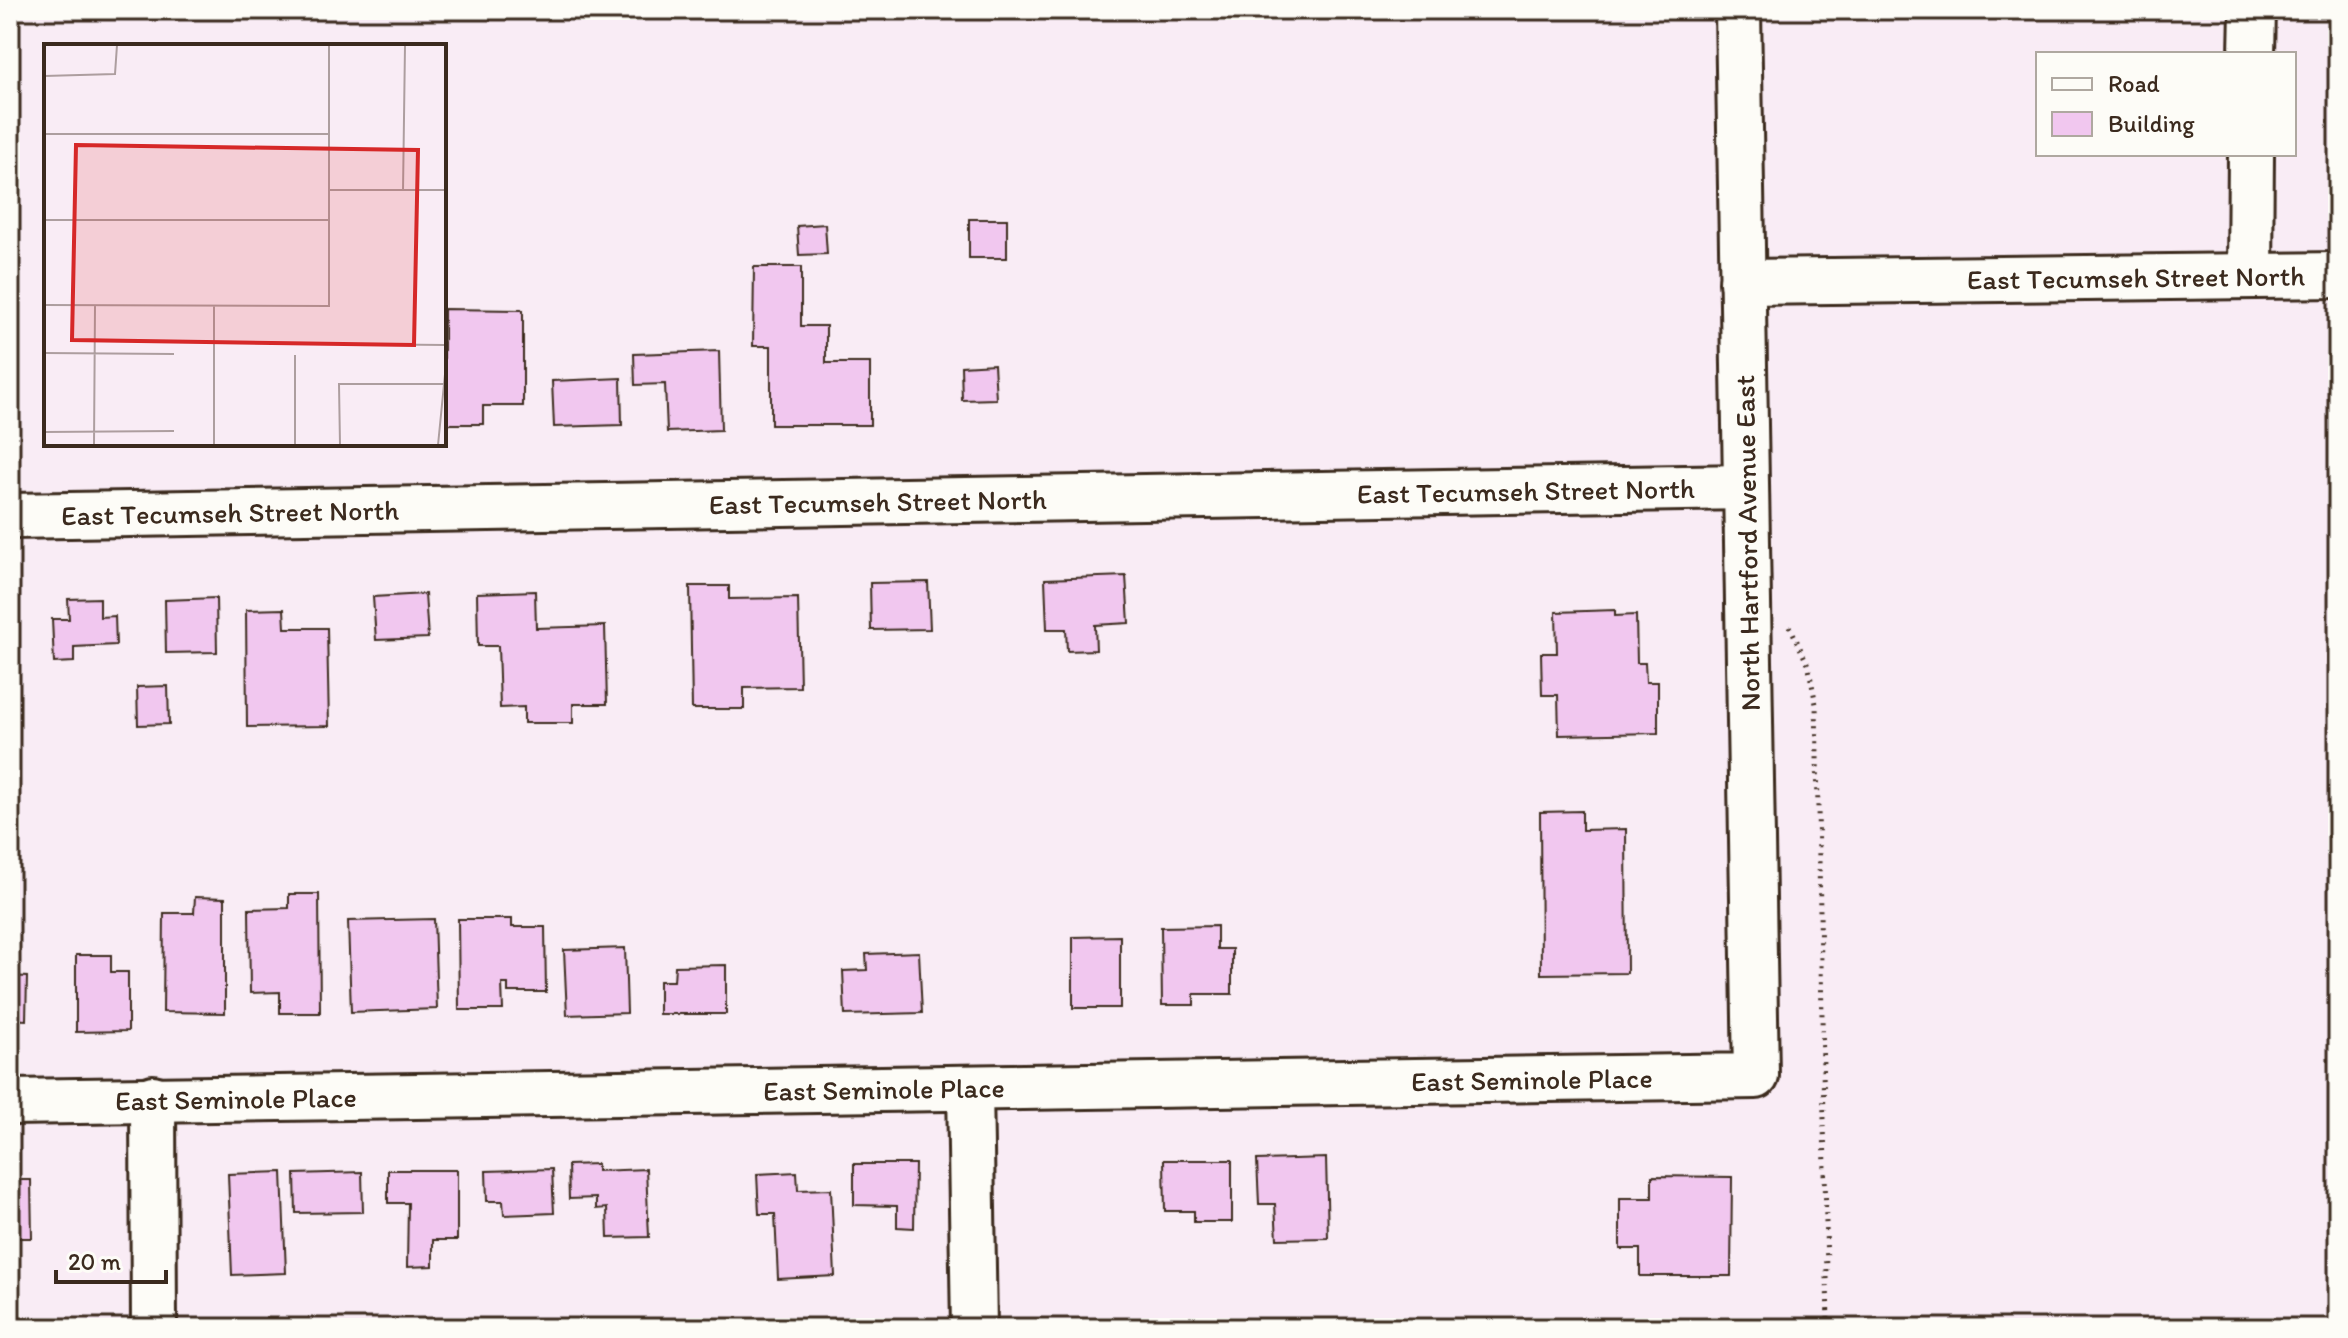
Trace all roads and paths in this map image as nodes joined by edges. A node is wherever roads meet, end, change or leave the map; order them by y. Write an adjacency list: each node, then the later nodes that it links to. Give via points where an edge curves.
1 (1738, 10): 7 (street, North Hartford Avenue East)
2 (2253, 10): 3 (street)
3 (2252, 52)
4 (2251, 156): 6 (street)
5 (2338, 275): 6 (street, East Tecumseh Street North)
6 (2250, 276): 7 (street, East Tecumseh Street North)
7 (1742, 282): 8 (street, North Hartford Avenue East)
8 (1746, 487): 9 (street, East Tecumseh Street North); 11 (street, North Hartford Avenue East)
9 (10, 516)
10 (1786, 620): 17 (path, via 1808,665 1816,704)
11 (1756, 1076): 12 (street, East Seminole Place)
12 (970, 1088): 13 (street, East Seminole Place); 16 (street)
13 (153, 1098): 14 (street, East Seminole Place); 15 (street)
14 (10, 1102)
15 (154, 1328)
16 (974, 1328)
17 (1828, 1328)

